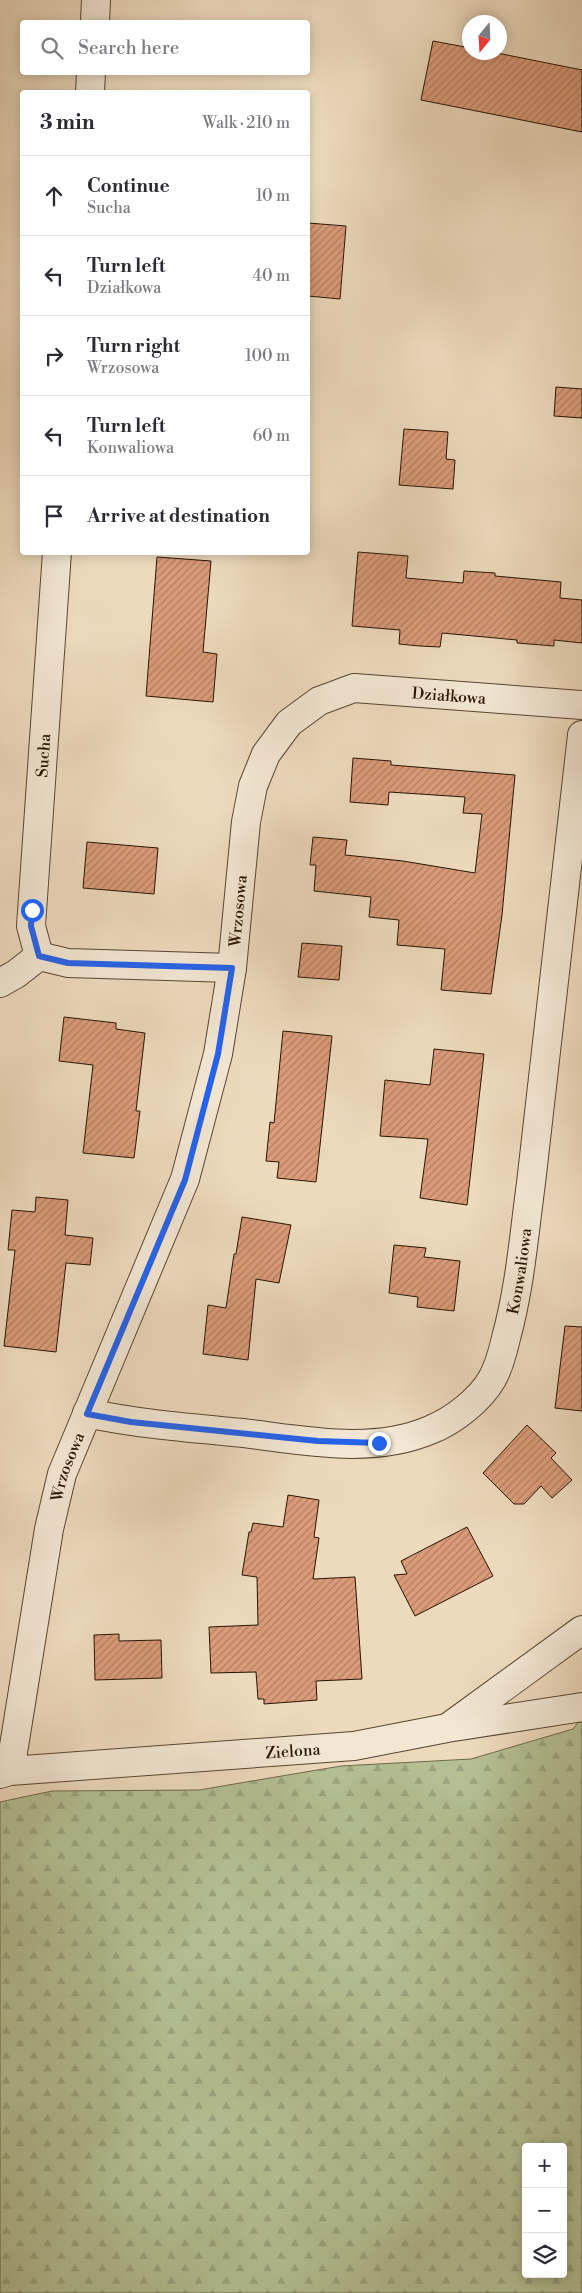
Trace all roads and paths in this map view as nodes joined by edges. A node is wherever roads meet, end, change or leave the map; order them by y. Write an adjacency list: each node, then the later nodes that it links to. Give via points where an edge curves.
1 (96, 0): 2 (street)
2 (95, 20)
3 (91, 75): 4 (street)
4 (90, 90)
5 (57, 555): 9 (street, Sucha, via 31,926)
6 (319, 701): 7 (street, Działkowa, via 354,688); 10 (street, Wrzosowa, via 288,723 266,754 253,786 246,822)
7 (582, 705)
8 (582, 735): 12 (street, Konwaliowa, via 519,1280 504,1345 492,1379 452,1419 407,1439 379,1443 350,1444 269,1436 131,1422)
9 (39, 956): 10 (street, via 68,963); 11 (street)
10 (232, 968): 12 (street, Wrzosowa, via 218,1054 185,1180)
11 (0, 983)
12 (87, 1414): 16 (street, Wrzosowa, via 62,1474)
13 (582, 1630): 15 (street)
14 (582, 1708): 15 (street, Zielona)
15 (447, 1728): 16 (street, Zielona, via 354,1746)
16 (5, 1773)

